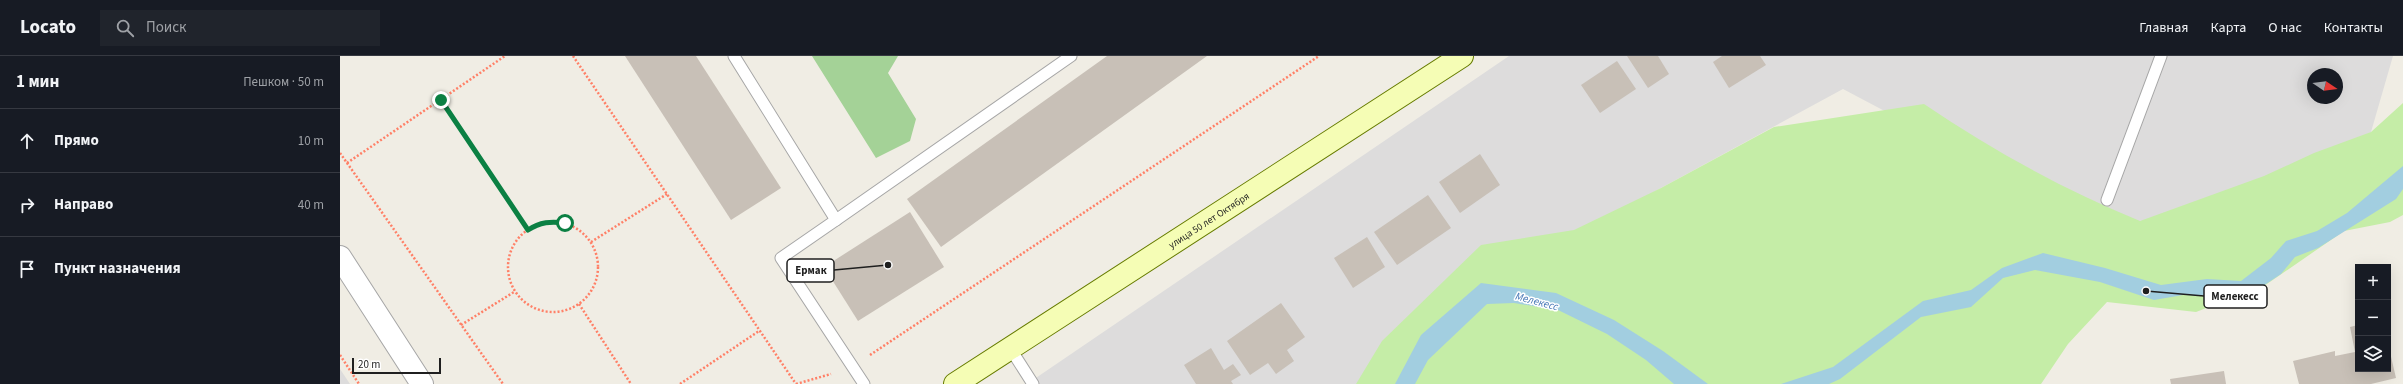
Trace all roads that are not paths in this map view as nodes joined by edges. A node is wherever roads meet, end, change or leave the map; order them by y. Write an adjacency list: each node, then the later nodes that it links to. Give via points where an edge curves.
1 (734, 56): 6 (lane)
2 (1071, 56): 6 (lane)
3 (1462, 56): 8 (main road, улица 50 лет Октября)
4 (2161, 56): 5 (lane)
5 (2107, 200)
6 (836, 220): 10 (lane, via 781,258)
7 (340, 258): 9 (street)
8 (1010, 348): 11 (main road, улица 50 лет Октября); 12 (lane)
9 (422, 384)
10 (864, 384)
11 (955, 384)
12 (1033, 384)

